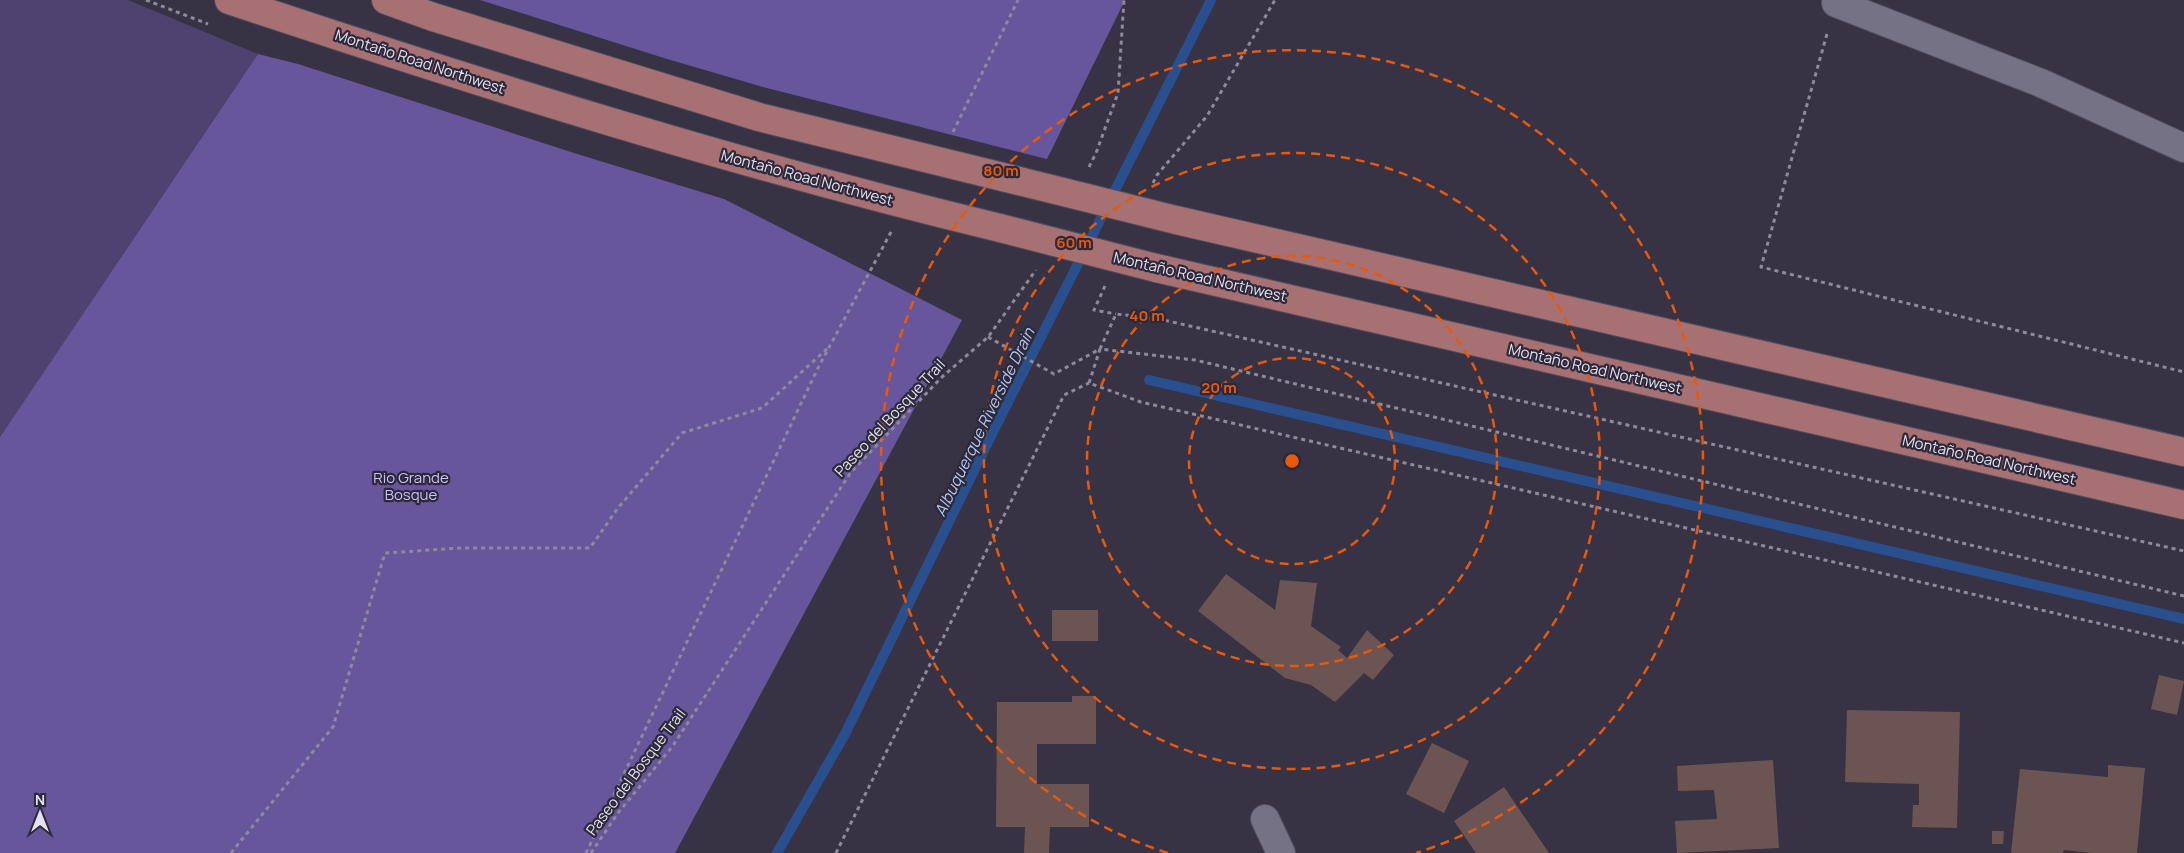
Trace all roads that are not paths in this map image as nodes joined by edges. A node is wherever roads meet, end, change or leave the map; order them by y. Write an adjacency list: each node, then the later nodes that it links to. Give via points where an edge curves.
1 (230, 0): 6 (main road, Montaño Road Northwest, bridge, via 418,63 743,162 1156,268)
2 (386, 0): 5 (main road, bridge, via 759,117 1176,220)
3 (1836, 4): 4 (street, via 2041,83)
4 (2184, 148)
5 (2184, 452)
6 (2184, 505)
7 (1265, 820): 8 (street)
8 (1280, 853)

